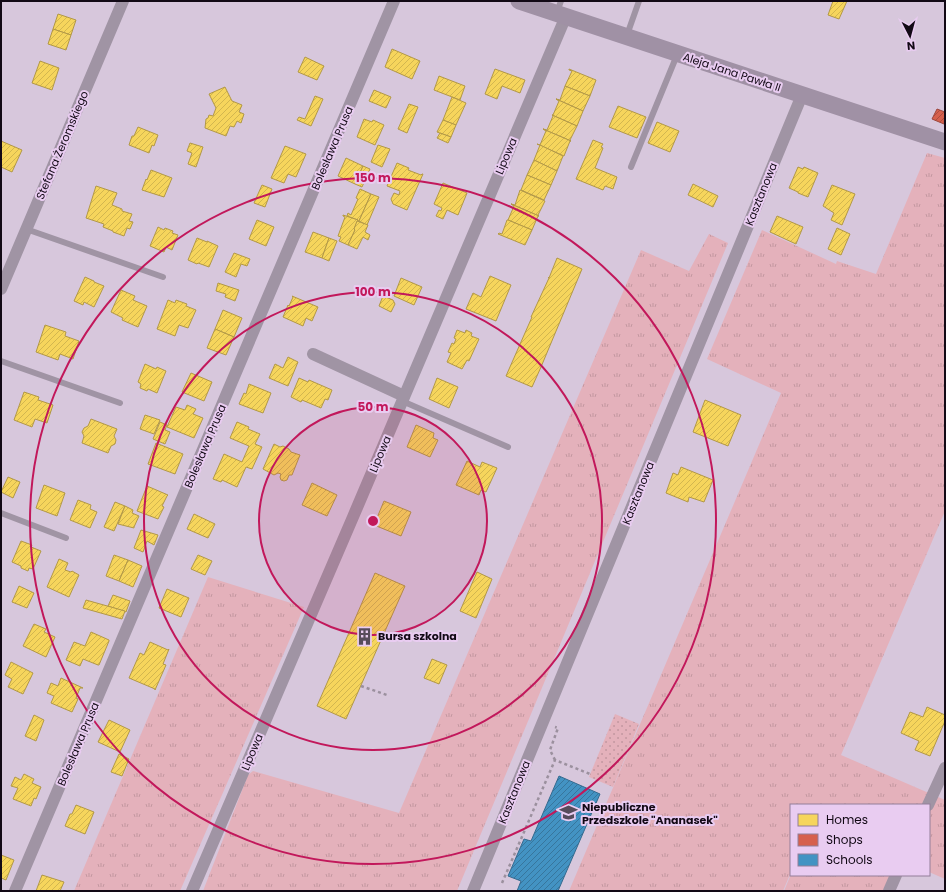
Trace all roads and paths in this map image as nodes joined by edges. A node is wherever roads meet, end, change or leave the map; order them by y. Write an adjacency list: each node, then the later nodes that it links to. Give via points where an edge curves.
1 (123, 1): 11 (street, Stefana Żeromskiego)
2 (394, 1): 29 (street, Bolesława Prusa)
3 (519, 1): 5 (street, Aleja Jana Pawła II)
4 (639, 1): 6 (lane)
5 (561, 10): 6 (street, Aleja Jana Pawła II); 16 (street, Lipowa)
6 (626, 36): 7 (street, Aleja Jana Pawła II)
7 (678, 54): 8 (street, Aleja Jana Pawła II); 10 (lane)
8 (802, 95): 9 (street, Aleja Jana Pawła II); 31 (street, Kasztanowa)
9 (945, 142)
10 (632, 167)
11 (26, 229): 12 (lane); 13 (street, Stefana Żeromskiego)
12 (163, 277)
13 (1, 289)
14 (313, 354): 16 (street)
15 (1, 361): 17 (lane)
16 (403, 399): 18 (lane); 30 (street, Lipowa)
17 (120, 403)
18 (508, 447)
19 (1, 513): 20 (lane)
20 (66, 538)
21 (361, 686): 22 (path)
22 (387, 695)
23 (945, 768): 25 (street)
24 (590, 774): 28 (path, via 555,760)
25 (941, 786): 26 (street)
26 (929, 804)
27 (896, 876): 32 (street)
28 (502, 883)
29 (15, 891)
30 (192, 891)
31 (473, 891)
32 (889, 891)

